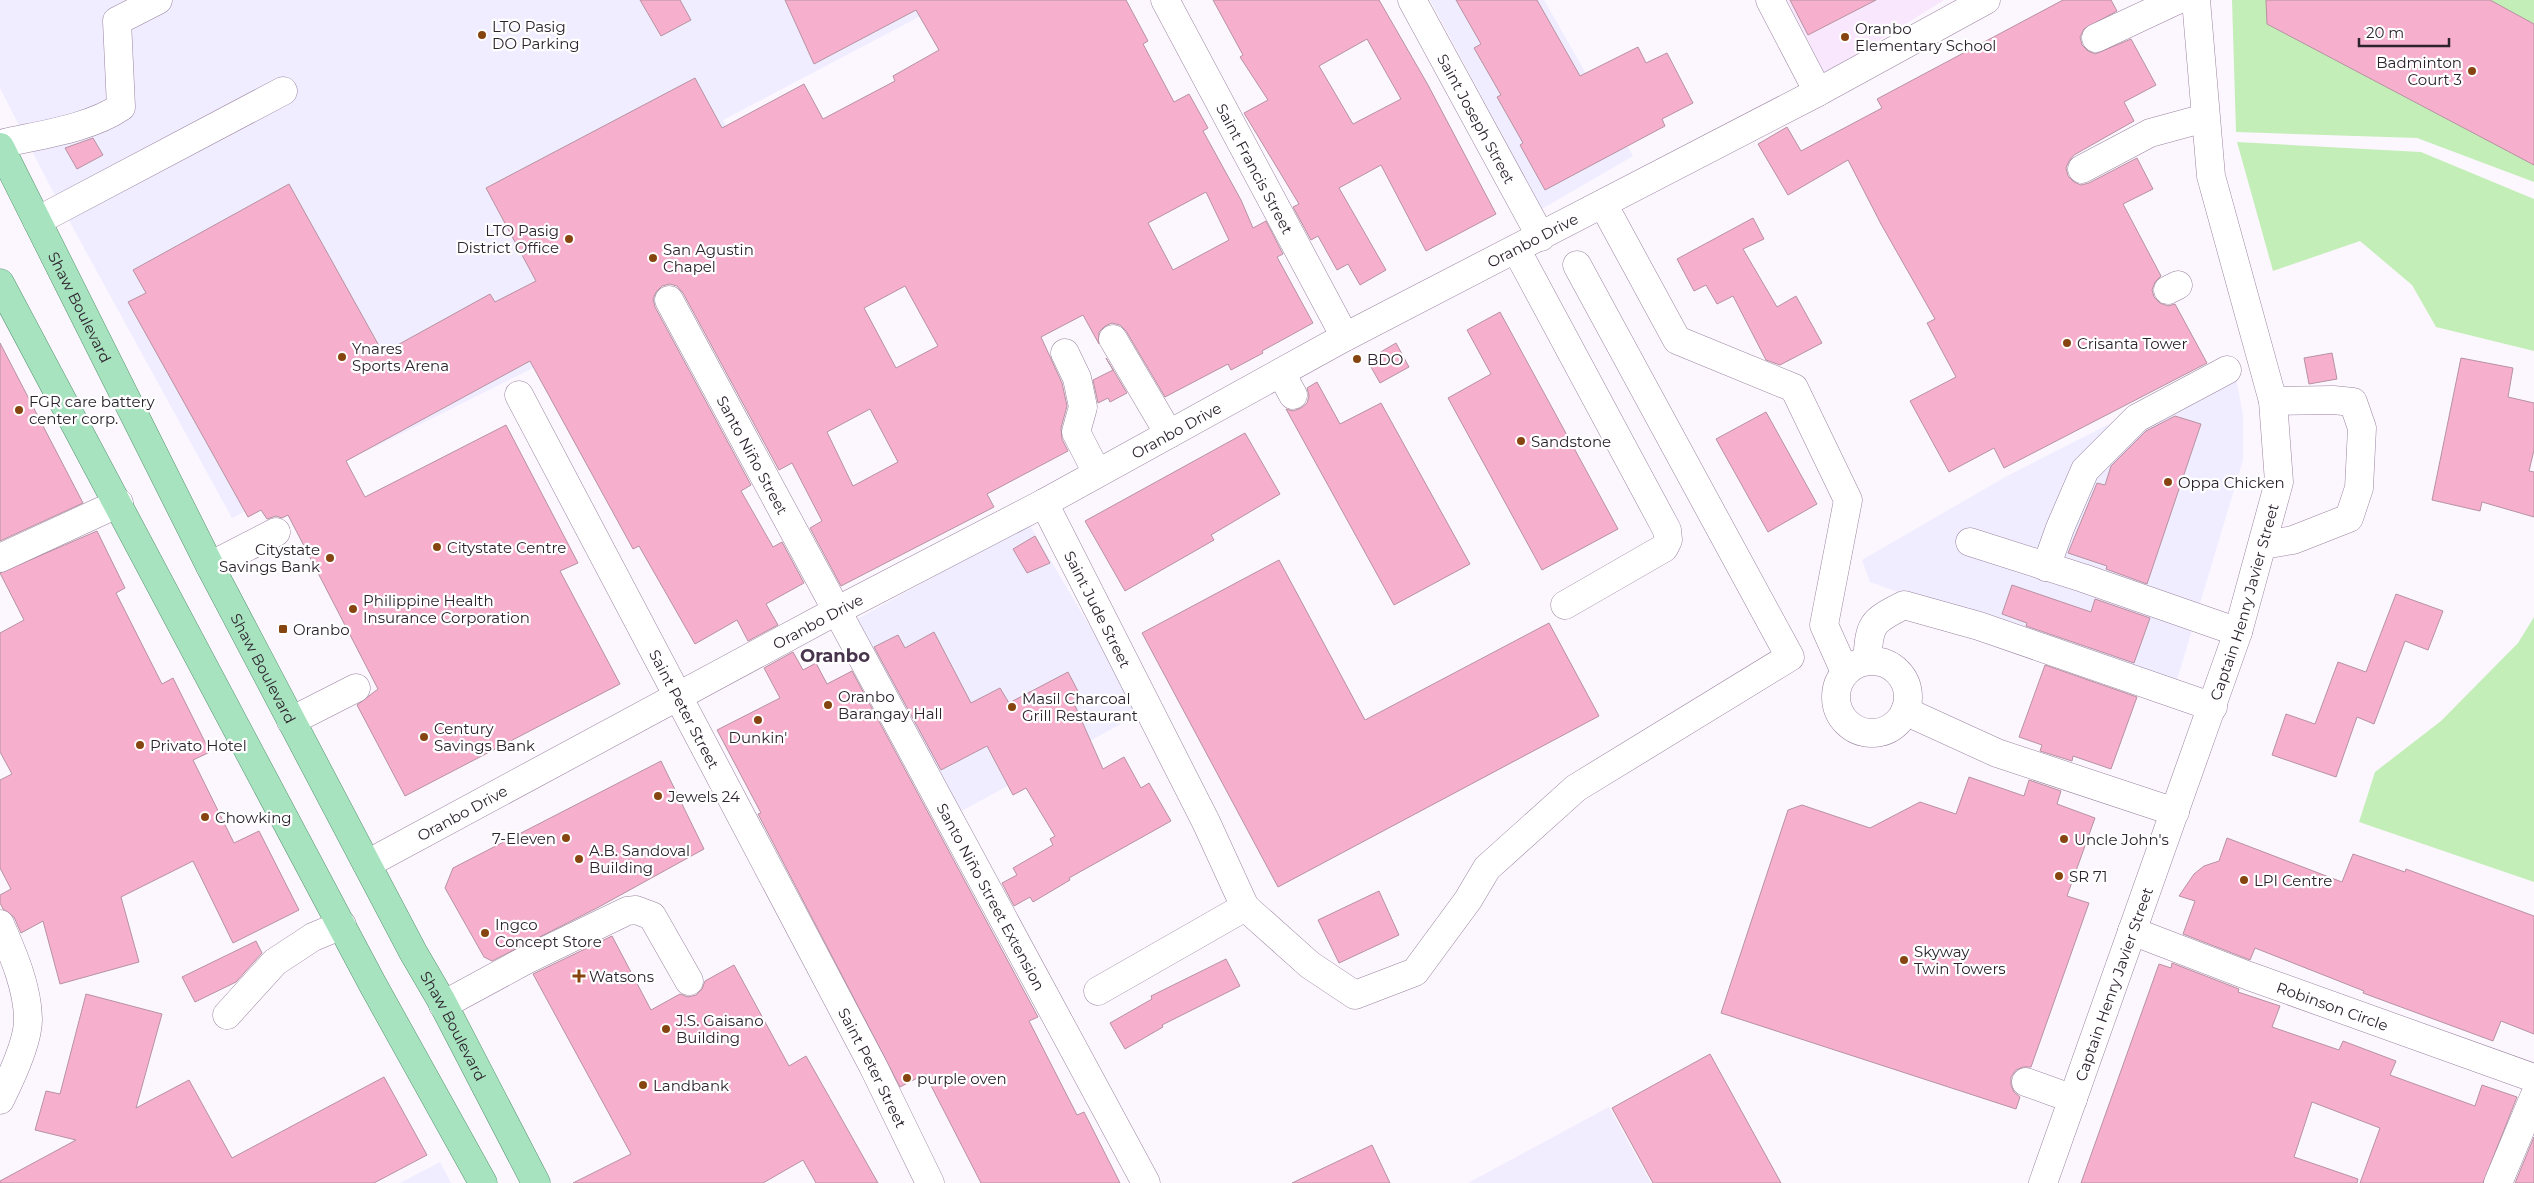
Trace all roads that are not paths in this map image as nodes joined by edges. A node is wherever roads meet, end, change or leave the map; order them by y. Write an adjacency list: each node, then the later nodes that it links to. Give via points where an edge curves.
1 (158, 0): 12 (street, via 117,21 120,107 108,116)
2 (1165, 0): 21 (street, Saint Francis Street)
3 (1412, 0): 16 (street, Saint Joseph Street)
4 (1770, 0): 10 (street)
5 (1986, 0): 10 (street, Oranbo Drive)
6 (2177, 0): 8 (street)
7 (2196, 0): 11 (street, Captain Henry Javier Street)
8 (2096, 38)
9 (283, 91): 15 (street)
10 (1818, 92): 14 (street, Oranbo Drive)
11 (2205, 118): 13 (street, via 2150,133); 26 (street, Captain Henry Javier Street, via 2211,176)
12 (0, 145): 15 (main road, Shaw Boulevard)
13 (2082, 169)
14 (1603, 204): 16 (street, Oranbo Drive); 40 (street, via 1678,340 1794,388 1848,500 1824,625)
15 (37, 221): 35 (main road, Shaw Boulevard)
16 (1541, 237): 17 (street, Oranbo Drive)
17 (1516, 249): 21 (street, Oranbo Drive); 37 (street, via 1667,530 1668,540 1664,548)
18 (1577, 265): 48 (street, via 1790,657 1576,788 1487,868 1468,900 1415,972 1356,995 1310,965)
19 (0, 283): 29 (main road)
20 (669, 300): 38 (street, Santo Niño Street)
21 (1345, 337): 27 (street, Oranbo Drive, via 1287,384)
22 (1113, 339): 27 (street)
23 (1065, 353): 28 (street, via 1077,378 1083,406 1076,432)
24 (2227, 370): 36 (street, via 2137,418 2085,470)
25 (519, 395): 42 (street, Saint Peter Street)
26 (2273, 401): 33 (street, Captain Henry Javier Street, via 2278,482); 33 (street, via 2353,402 2362,428 2359,488 2349,518 2293,540)
27 (1169, 434): 28 (street, Oranbo Drive)
28 (1097, 474): 30 (street, Oranbo Drive)
29 (119, 503): 34 (street); 50 (main road)
30 (1044, 503): 38 (street, Oranbo Drive); 48 (street, Saint Jude Street, via 1206,822)
31 (276, 532): 35 (street)
32 (1970, 542): 36 (street)
33 (2263, 545): 39 (street, Captain Henry Javier Street)
34 (0, 558)
35 (210, 566): 45 (main road, Shaw Boulevard)
36 (2046, 568): 39 (street)
37 (1565, 605)
38 (838, 610): 42 (street, Oranbo Drive); 64 (street, Santo Niño Street Extension)
39 (2238, 632): 43 (street, Captain Henry Javier Street)
40 (1856, 666): 43 (street, via 1869,633 1879,618 1904,605 1940,613); 44 (street, via 1879,662 1891,666 1906,686 1908,699); 44 (street, via 1839,682 1836,694 1836,706 1851,726 1876,732 1893,725)
41 (356, 688): 45 (street)
42 (677, 697): 47 (street, Oranbo Drive); 63 (street, Saint Peter Street, via 873,1066)
43 (2213, 707): 46 (street, Captain Henry Javier Street)
44 (1905, 711): 46 (street, via 1997,752)
45 (291, 721): 47 (main road, Shaw Boulevard)
46 (2174, 812): 51 (street, Captain Henry Javier Street)
47 (367, 864): 54 (main road, Shaw Boulevard)
48 (1245, 907): 53 (street)
49 (0, 924): 60 (street, via 14,955 28,1021 15,1071)
50 (342, 925): 55 (street, via 313,937 275,962); 61 (main road)
51 (2132, 931): 56 (street, Robinson Circle); 59 (street, Captain Henry Javier Street)
52 (689, 981): 54 (street, via 652,916 636,910 627,911 526,960)
53 (1098, 991)
54 (443, 1005): 62 (main road, Shaw Boulevard)
55 (227, 1015)
56 (2534, 1078)
57 (2026, 1082): 59 (street)
58 (2534, 1097): 66 (street)
59 (2073, 1099): 65 (street, Captain Henry Javier Street)
60 (0, 1100)
61 (484, 1183)
62 (536, 1183)
63 (930, 1183)
64 (1146, 1183)
65 (2043, 1183)
66 (2498, 1183)

